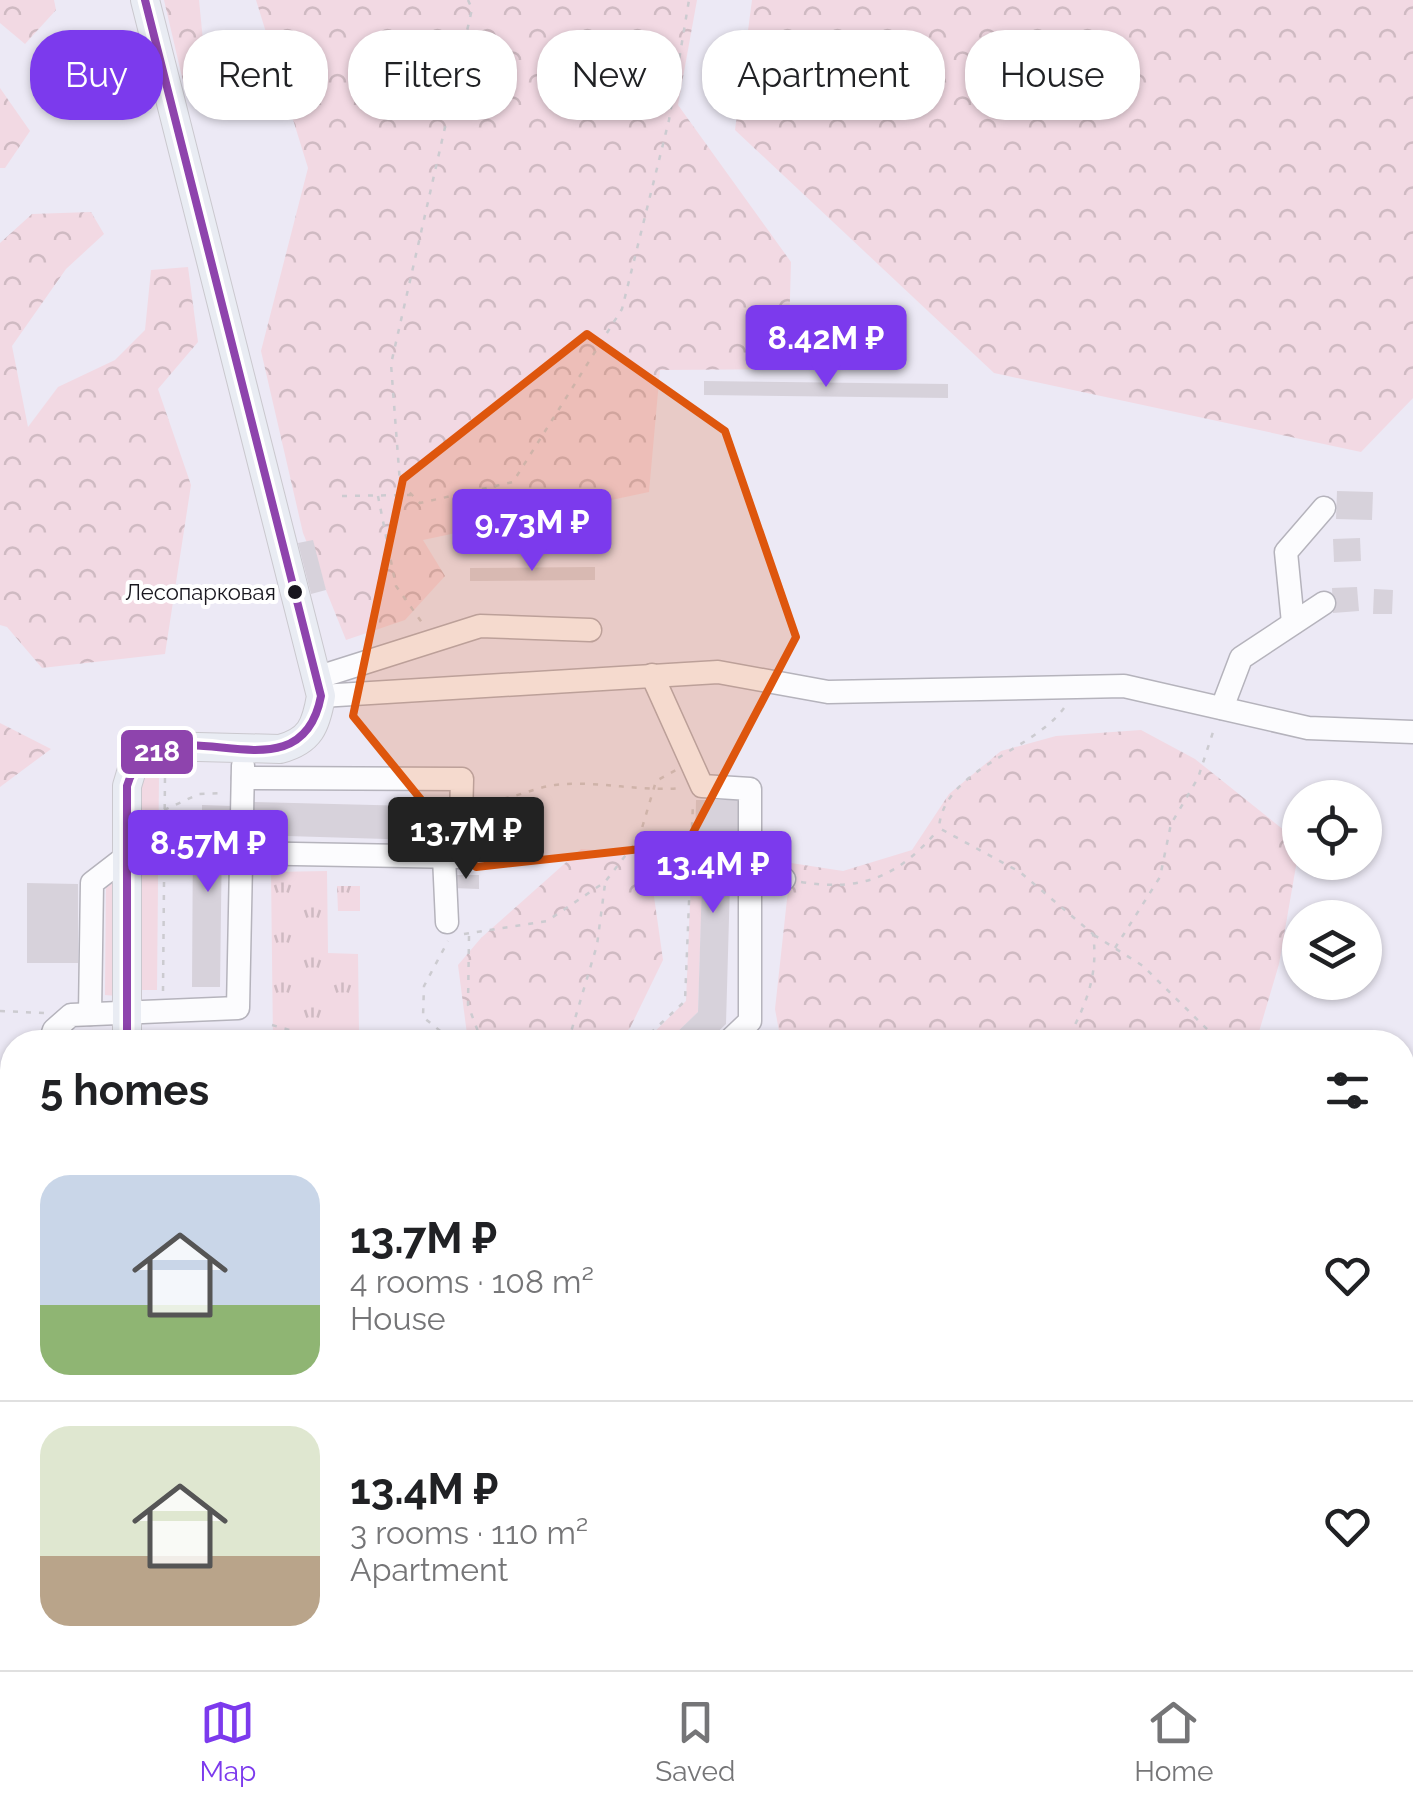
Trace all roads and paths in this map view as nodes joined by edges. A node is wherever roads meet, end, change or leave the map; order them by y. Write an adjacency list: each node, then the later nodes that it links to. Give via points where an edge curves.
1 (145, 0): 13 (main road)
2 (468, 0): 4 (path, via 472,9 391,364 400,483)
3 (689, 0): 4 (path, via 622,310 513,482 420,503)
4 (412, 495): 6 (path)
5 (342, 496): 6 (path)
6 (378, 496): 11 (path, via 396,586)
7 (1324, 508): 9 (street, via 1286,552)
8 (1324, 603): 9 (street)
9 (1294, 623): 15 (street, via 1241,658)
10 (590, 630): 11 (street, via 480,626)
11 (434, 640): 13 (street)
12 (652, 675): 13 (street); 14 (street, via 718,672 828,692); 18 (street)
13 (319, 687): 17 (main road, via 316,727 298,744)
14 (1072, 688): 15 (street, via 1124,686); 24 (path, via 1052,724 948,798)
15 (1221, 708): 16 (street, via 1308,728); 34 (path, via 1198,778 1171,824 1160,877)
16 (1413, 732)
17 (244, 747): 20 (street); 26 (main road, via 160,746 145,753 127,786)
18 (691, 762): 21 (path, via 656,781); 28 (street, via 702,786 750,789)
19 (164, 775): 23 (path)
20 (243, 785): 22 (street, via 462,779); 23 (path); 25 (street)
21 (651, 791): 22 (path, via 598,781 534,788 494,802); 30 (path, via 639,838); 47 (path, via 693,787 685,1001)
22 (462, 796): 27 (street, via 460,856)
23 (164, 810): 36 (path)
24 (939, 828): 29 (path, via 913,860 878,880); 33 (path, via 1020,872)
25 (241, 853): 27 (street); 36 (street, via 238,1008)
26 (127, 856): 37 (main road); 38 (street, via 92,882)
27 (444, 857): 31 (street)
28 (747, 878): 29 (street); 48 (street)
29 (784, 880)
30 (605, 882): 32 (path, via 546,921); 46 (path, via 597,945)
31 (448, 922)
32 (470, 933): 44 (path, via 451,936 424,986 422,1018); 45 (path, via 468,1005)
33 (1093, 934): 34 (path); 49 (path, via 1096,959)
34 (1115, 948): 50 (path, via 1172,991)
35 (0, 1011): 38 (path)
36 (163, 1011): 37 (street); 42 (path)
37 (127, 1012): 38 (street); 41 (main road)
38 (81, 1014): 40 (street)
39 (272, 1025): 43 (path)
40 (54, 1030)
41 (126, 1030)
42 (163, 1030)
43 (290, 1030)
44 (438, 1030)
45 (477, 1030)
46 (572, 1030)
47 (655, 1030)
48 (747, 1030)
49 (1072, 1030)
50 (1209, 1030)

